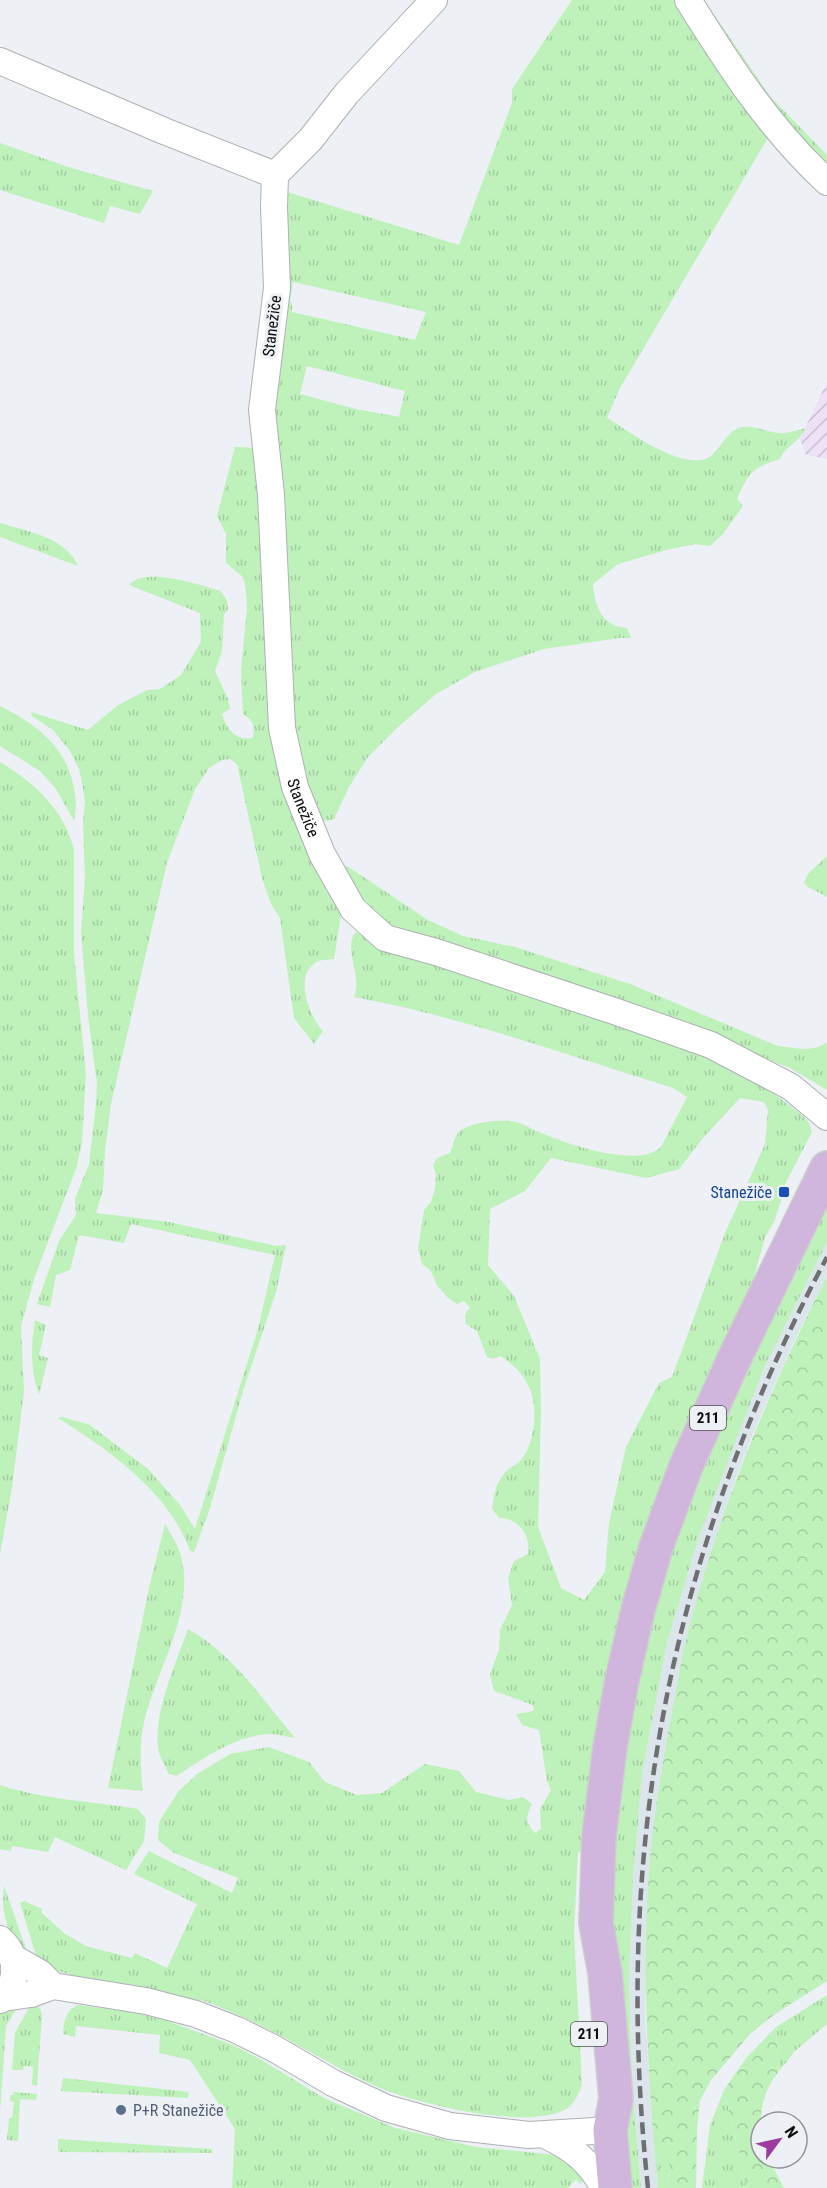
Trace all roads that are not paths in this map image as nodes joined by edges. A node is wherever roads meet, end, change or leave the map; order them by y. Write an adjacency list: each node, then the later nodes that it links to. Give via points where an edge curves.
1 (434, 0): 4 (street)
2 (688, 0): 5 (street, via 767,118)
3 (0, 61): 4 (street)
4 (275, 175): 6 (street, Stanežiče, via 277,288 262,410 271,495 282,728 295,787 322,854 353,909 385,938 711,1045 790,1087)
5 (827, 182)
6 (827, 1117)
7 (827, 1168): 11 (main road, 211, via 686,1466 638,1610 610,1747 599,1836 596,1923 616,2099)
8 (6, 1948): 9 (street); 10 (street, via 15,1965 12,1983)
9 (53, 1986): 10 (street); 12 (street, via 146,2001 196,2014 247,2035 386,2108 450,2126)
10 (2, 1999)
11 (610, 2130): 12 (street); 14 (main road, 211)
12 (545, 2135): 13 (street, via 580,2154)
13 (604, 2188)
14 (615, 2188)

